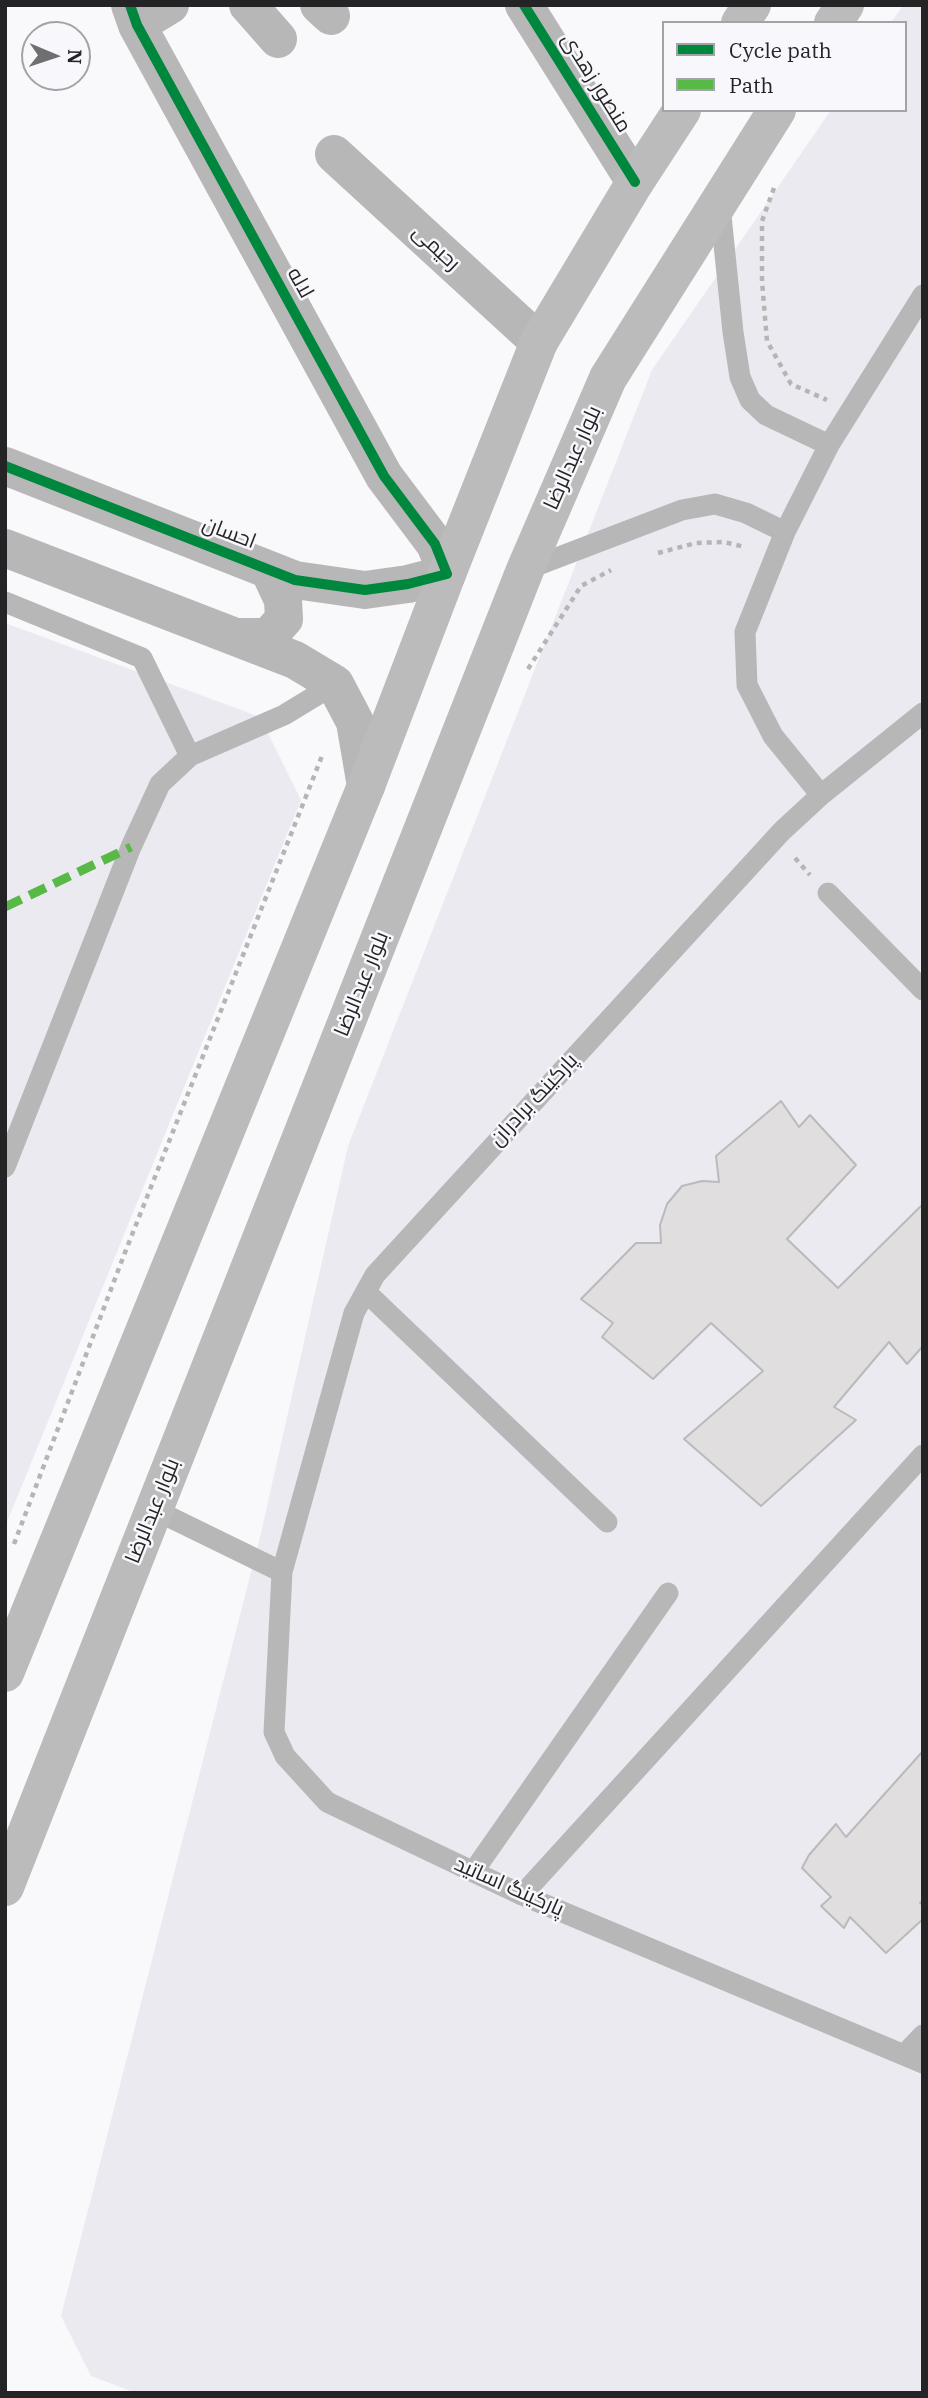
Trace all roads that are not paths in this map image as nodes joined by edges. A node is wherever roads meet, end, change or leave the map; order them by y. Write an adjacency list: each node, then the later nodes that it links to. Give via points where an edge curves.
1 (170, 5): 6 (street)
2 (248, 5): 9 (street)
3 (524, 5): 13 (street, منصور زهدی)
4 (752, 5): 7 (main road)
5 (845, 5): 8 (main road)
6 (133, 15): 23 (street, لاله, via 384,476 435,544)
7 (741, 21)
8 (835, 21)
9 (278, 39)
10 (681, 112): 13 (main road)
11 (776, 112): 14 (main road, بلوار عبدالرضا)
12 (334, 154): 16 (street, رحیمی)
13 (635, 181): 16 (main road)
14 (719, 200): 17 (lane, via 733,332 740,377 750,400 765,415); 22 (main road, بلوار عبدالرضا, via 608,378)
15 (923, 295): 17 (lane)
16 (538, 342): 23 (main road)
17 (829, 445): 19 (lane)
18 (5, 466): 21 (street, احسان)
19 (785, 532): 22 (lane, via 715,504 682,510); 30 (lane, via 745,632 747,685 773,736)
20 (5, 548): 25 (street)
21 (269, 570): 23 (street, احسان, via 295,580 365,590); 25 (street, via 283,600 284,619 268,638)
22 (525, 570): 36 (main road, بلوار عبدالرضا)
23 (447, 574): 29 (main road)
24 (5, 602): 28 (lane, via 142,658)
25 (235, 637): 26 (street, via 295,660)
26 (335, 684): 28 (lane, via 284,715); 29 (street, via 355,722)
27 (923, 713): 30 (lane, پارکینگ برادران)
28 (190, 756): 33 (lane, via 160,784 131,847)
29 (366, 786): 40 (main road)
30 (821, 794): 34 (lane, پارکینگ برادران, via 775,838 401,1244)
31 (828, 893): 32 (lane)
32 (923, 990)
33 (5, 1167)
34 (366, 1292): 37 (lane); 38 (lane, پارکینگ برادران, via 354,1312)
35 (923, 1455): 43 (lane)
36 (153, 1509): 38 (lane); 42 (main road, بلوار عبدالرضا)
37 (607, 1522)
38 (282, 1572): 41 (lane, پارکینگ اساتید, via 274,1732 285,1756 327,1802)
39 (668, 1593): 41 (lane)
40 (5, 1673)
41 (473, 1872): 43 (lane, پارکینگ اساتید)
42 (5, 1887)
43 (522, 1895): 45 (lane, پارکینگ اساتید)
44 (923, 2035): 45 (lane)
45 (913, 2059)

